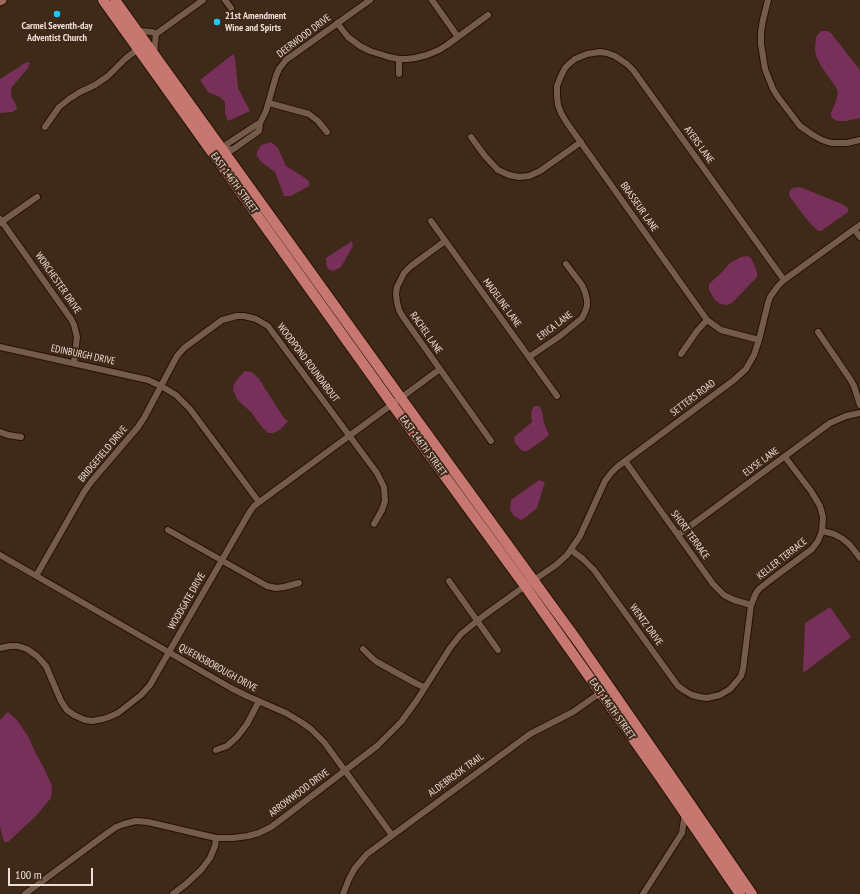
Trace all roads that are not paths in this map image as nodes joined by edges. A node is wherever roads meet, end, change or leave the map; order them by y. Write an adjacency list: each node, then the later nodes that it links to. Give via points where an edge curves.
1 (103, 0): 14 (main road, EAST 146TH STREET)
2 (115, 0): 11 (main road, EAST 146TH STREET)
3 (203, 0): 12 (street)
4 (225, 0): 8 (street)
5 (370, 0): 10 (street, DEERWOOD DRIVE)
6 (432, 0): 13 (street)
7 (768, 0): 23 (street, via 761,44 765,69 778,97 800,126 822,140 831,143)
8 (231, 8)
9 (488, 15): 13 (street)
10 (337, 23): 17 (street, via 348,37 360,46); 19 (street, DEERWOOD DRIVE, via 283,64 276,76)
11 (138, 31): 12 (street); 15 (main road, EAST 146TH STREET)
12 (156, 34): 15 (street)
13 (458, 37): 17 (street, via 427,55)
14 (138, 49): 20 (street, via 108,76 59,107); 25 (main road, EAST 146TH STREET)
15 (154, 54): 25 (main road, EAST 146TH STREET)
16 (581, 56): 24 (street, BRASSEUR LANE, via 565,68 557,86 561,114); 34 (street, AYERS LANE, via 594,52 607,53 633,70)
17 (398, 59): 18 (street)
18 (399, 74)
19 (269, 103): 21 (street, via 309,114); 25 (street, DEERWOOD DRIVE, via 260,123 227,144)
20 (45, 127)
21 (328, 132)
22 (471, 137): 24 (street, via 498,170 519,177 540,171)
23 (860, 140)
24 (581, 142): 35 (street, BRASSEUR LANE)
25 (222, 152): 45 (main road, EAST 146TH STREET)
26 (37, 197): 28 (street)
27 (431, 221): 32 (street, MADELINE LANE)
28 (1, 222): 41 (street, WORCHESTER DRIVE, via 71,319 77,337)
29 (860, 225): 30 (street, SETTERS ROAD)
30 (854, 229): 31 (street); 34 (street, SETTERS ROAD)
31 (860, 237)
32 (445, 241): 40 (street, MADELINE LANE); 42 (street, RACHEL LANE, via 407,269 396,294 403,317)
33 (566, 264): 40 (street, ERICA LANE, via 585,292 586,312 560,336)
34 (784, 280): 37 (street, SETTERS ROAD, via 770,297)
35 (707, 320): 37 (street, BRASSEUR LANE, via 721,330); 39 (street)
36 (818, 332): 46 (street, via 850,379)
37 (759, 340): 53 (street, SETTERS ROAD, via 754,355 740,375)
38 (0, 347): 41 (street, EDINBURGH DRIVE)
39 (681, 354)
40 (530, 357): 44 (street, MADELINE LANE)
41 (74, 363): 43 (street, EDINBURGH DRIVE, via 148,380)
42 (440, 370): 45 (street, WOODGATE DRIVE); 51 (street, RACHEL LANE)
43 (161, 386): 49 (street, WOODPOND ROUNDABOUT, via 184,348 222,320 237,316 250,317 264,323 272,331); 54 (street, via 176,395 190,409); 63 (street, BRIDGEFIELD DRIVE, via 138,427 84,492)
44 (557, 396)
45 (397, 401): 49 (street, WOODGATE DRIVE); 66 (main road, EAST 146TH STREET)
46 (860, 405)
47 (860, 413): 52 (street, ELYSE LANE, via 834,421)
48 (0, 432): 50 (street)
49 (349, 436): 54 (street, WOODGATE DRIVE); 55 (street, WOODPOND ROUNDABOUT, via 377,473 384,487 384,505)
50 (21, 437)
51 (492, 441)
52 (785, 456): 57 (street, via 820,506 823,517); 58 (street, ELYSE LANE)
53 (625, 461): 58 (street, SHORT TERRACE); 59 (street, SETTERS ROAD, via 605,481)
54 (259, 502): 62 (street, WOODGATE DRIVE, via 249,513)
55 (374, 524)
56 (168, 530): 62 (street)
57 (822, 531): 61 (street, via 843,539); 67 (street, KELLER TERRACE, via 812,549 760,589)
58 (678, 535): 67 (street, SHORT TERRACE, via 719,591 734,600)
59 (571, 550): 66 (street, SETTERS ROAD, via 562,560); 75 (street, WENTZ DRIVE, via 594,570 678,686 700,698)
60 (0, 555): 63 (street, QUEENSBOROUGH DRIVE)
61 (860, 558)
62 (222, 561): 65 (street, via 267,586 276,588); 72 (street, WOODGATE DRIVE)
63 (36, 576): 72 (street, QUEENSBOROUGH DRIVE)
64 (449, 581): 68 (street)
65 (299, 583)
66 (529, 584): 68 (street, ARROWWOOD DRIVE); 74 (main road, EAST 146TH STREET); 89 (main road, EAST 146TH STREET, via 579,643)
67 (751, 605): 75 (street, KELLER TERRACE, via 741,676 730,689)
68 (477, 620): 71 (street); 73 (street, ARROWWOOD DRIVE, via 461,634)
69 (0, 648): 72 (street, WOODGATE DRIVE, via 18,646 35,653 46,666 65,707 77,717 92,721 114,716 141,695)
70 (363, 649): 73 (street, via 377,662)
71 (498, 650)
72 (169, 653): 76 (street, QUEENSBOROUGH DRIVE)
73 (424, 687): 78 (street, ARROWWOOD DRIVE, via 401,722 378,746)
74 (600, 693): 79 (main road, EAST 146TH STREET); 82 (street, ALDEBROOK TRAIL, via 573,712 530,734)
75 (713, 697)
76 (259, 701): 77 (street, via 237,738); 78 (street, QUEENSBOROUGH DRIVE, via 286,713 306,726 320,738)
77 (216, 750)
78 (345, 771): 82 (street, QUEENSBOROUGH DRIVE); 83 (street, ARROWWOOD DRIVE, via 271,827 248,836)
79 (685, 813): 80 (main road, EAST 146TH STREET); 81 (street)
80 (694, 828): 81 (street); 88 (main road, EAST 146TH STREET)
81 (682, 832): 87 (street)
82 (392, 835): 86 (street, ALDEBROOK TRAIL, via 367,854 355,868)
83 (216, 838): 84 (street, ARROWWOOD DRIVE, via 148,822 124,824 116,827); 85 (street, via 210,858 201,870)
84 (25, 894)
85 (173, 894)
86 (343, 894)
87 (643, 894)
88 (740, 894)
89 (752, 894)

